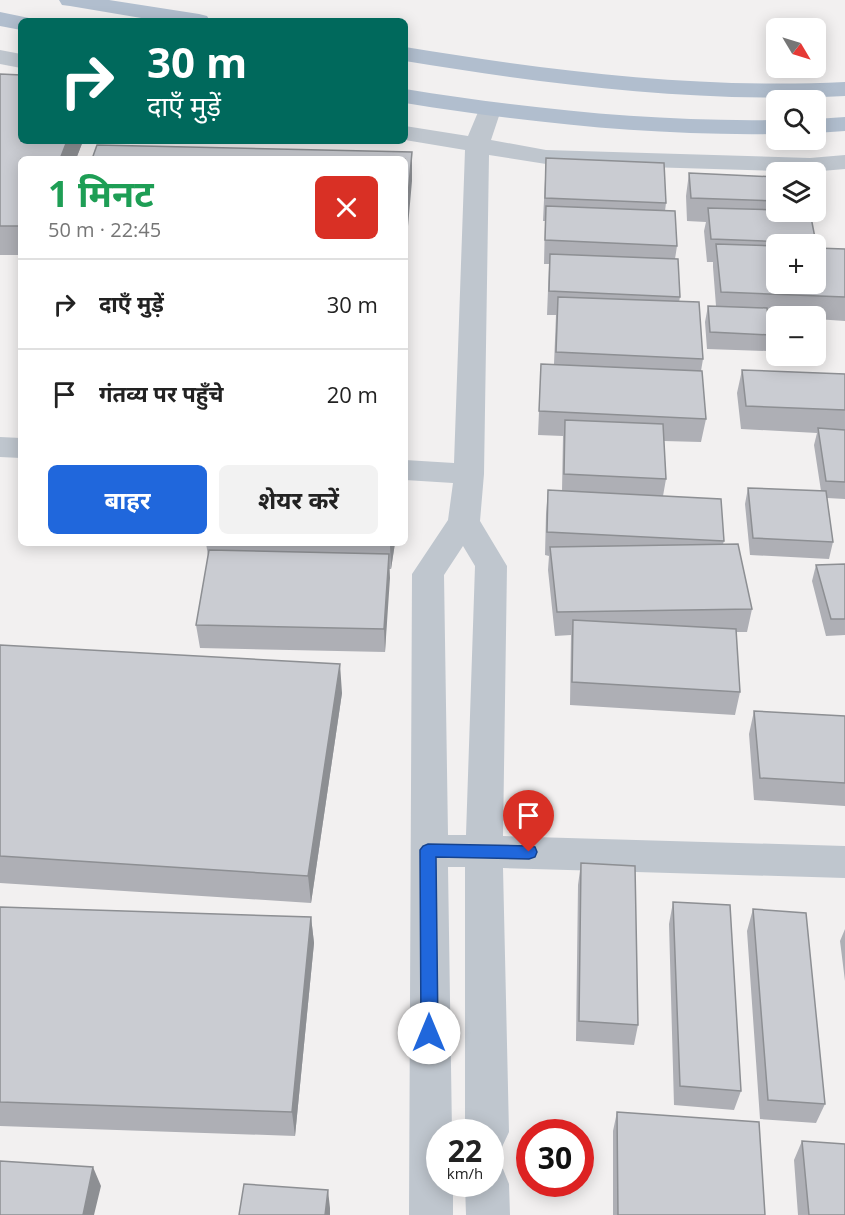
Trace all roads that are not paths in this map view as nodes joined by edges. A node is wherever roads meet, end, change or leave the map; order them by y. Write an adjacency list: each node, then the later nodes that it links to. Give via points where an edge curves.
1 (70, 0): 2 (main road)
2 (181, 18)
3 (0, 19): 4 (main road)
4 (18, 22)
5 (408, 54): 8 (main road, via 594,83 783,92)
6 (0, 57): 7 (street)
7 (18, 60)
8 (845, 88)
9 (408, 96): 10 (main road)
10 (489, 110): 13 (main road, via 641,125); 15 (street)
11 (845, 124): 12 (main road)
12 (826, 125)
13 (766, 127)
14 (408, 134): 15 (street)
15 (477, 145): 16 (street, via 546,157 810,165); 20 (street)
16 (845, 162)
17 (0, 447): 18 (street)
18 (18, 448)
19 (408, 470): 20 (street)
20 (469, 474): 21 (street)
21 (464, 521): 22 (street, via 428,574); 23 (street, via 491,566)
22 (428, 850): 23 (street); 27 (street)
23 (484, 851): 24 (street); 25 (street)
24 (845, 862)
25 (487, 1119)
26 (487, 1197): 28 (street)
27 (430, 1215)
28 (488, 1215)

